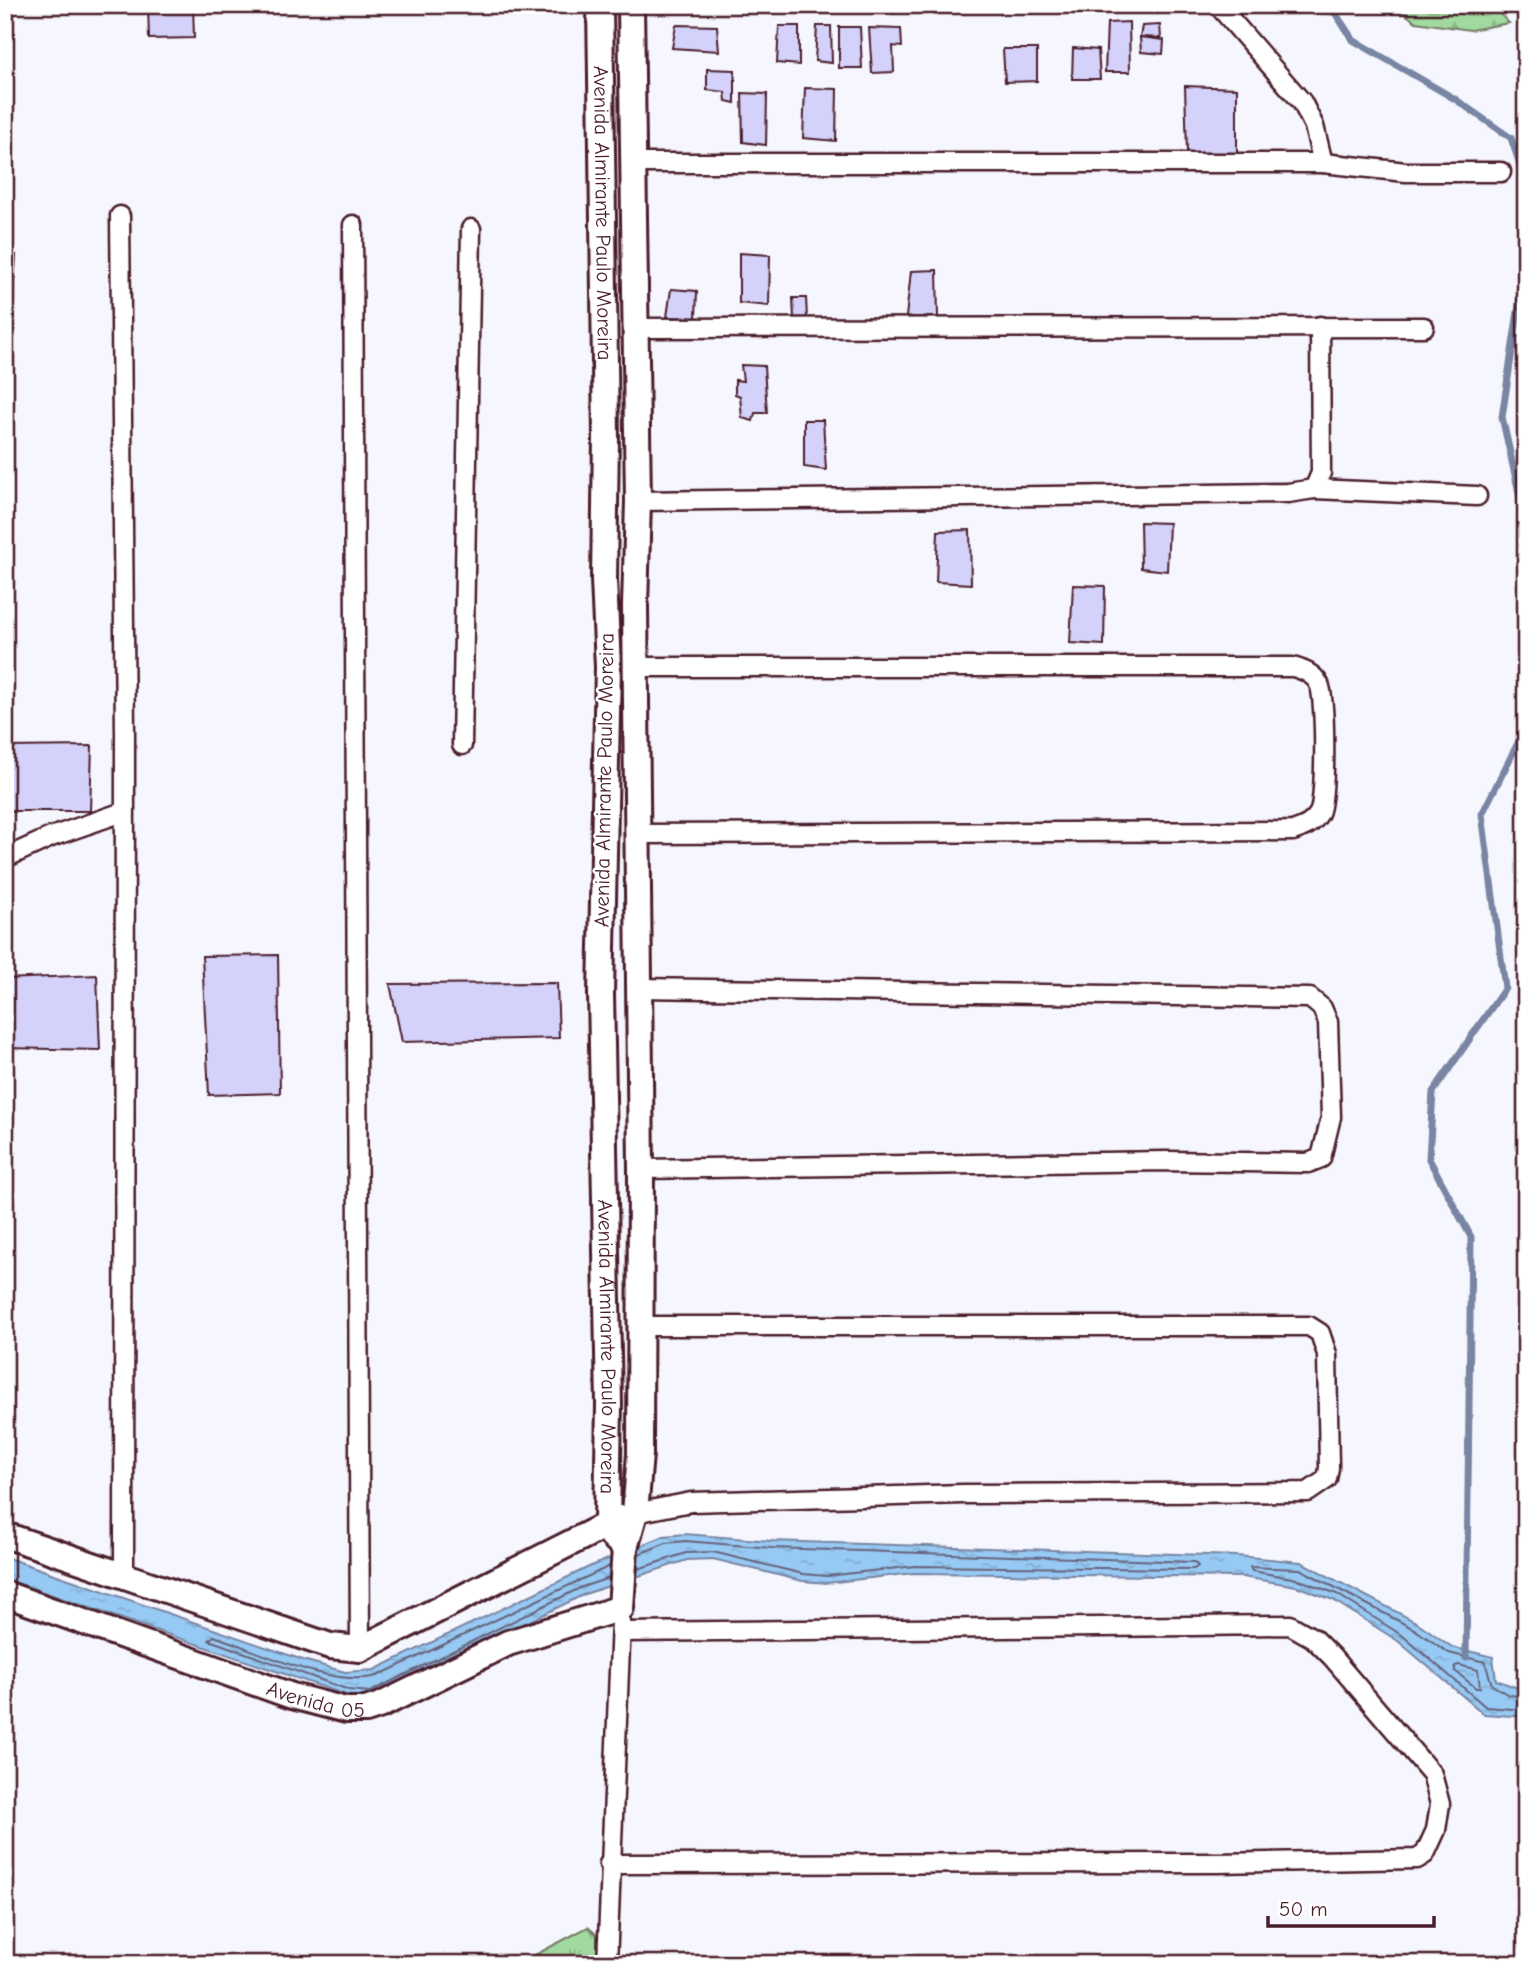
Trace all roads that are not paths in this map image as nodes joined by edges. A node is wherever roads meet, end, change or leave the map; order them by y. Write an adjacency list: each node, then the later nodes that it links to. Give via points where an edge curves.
1 (600, 5): 25 (main road, Avenida Almirante Paulo Moreira, via 608,667 601,994)
2 (631, 5): 4 (main road, Avenida Almirante Paulo Moreira)
3 (1218, 5): 5 (street, via 1302,102 1314,126)
4 (636, 163): 5 (street); 12 (main road, Avenida Almirante Paulo Moreira)
5 (1323, 163): 6 (street, via 1406,172)
6 (1501, 172)
7 (120, 216): 18 (street)
8 (354, 225): 31 (street)
9 (471, 229): 17 (street)
10 (1320, 326): 11 (street); 12 (street); 13 (street, via 1321,473)
11 (1424, 327)
12 (635, 328): 15 (main road, Avenida Almirante Paulo Moreira)
13 (1314, 489): 14 (street); 15 (street, via 1289,493)
14 (1477, 496)
15 (638, 501): 16 (main road, Avenida Almirante Paulo Moreira)
16 (636, 667): 19 (main road, Avenida Almirante Paulo Moreira); 19 (street, via 1293,667 1307,671 1318,682 1324,699 1322,807 1308,825 1293,831)
17 (462, 745)
18 (123, 812): 20 (street); 28 (street)
19 (637, 834): 21 (main road, Avenida Almirante Paulo Moreira)
20 (5, 858)
21 (639, 988): 22 (main road, Avenida Almirante Paulo Moreira); 22 (street, via 1310,998 1322,1008 1328,1023 1331,1117 1321,1158 1308,1163)
22 (641, 1169): 23 (main road, Avenida Almirante Paulo Moreira)
23 (641, 1326): 24 (main road, Avenida Almirante Paulo Moreira); 24 (street, via 1309,1326 1320,1333 1327,1354 1329,1468 1327,1479 1308,1492 963,1494 691,1502)
24 (635, 1513): 25 (main road); 27 (main road, Avenida Almirante Paulo Moreira)
25 (607, 1523): 27 (main road, Avenida Almirante Paulo Moreira); 31 (main road)
26 (5, 1535): 28 (main road)
27 (625, 1550): 30 (main road, Avenida Almirante Paulo Moreira)
28 (124, 1575): 31 (main road, via 330,1646)
29 (5, 1594): 30 (main road, Avenida 05, via 292,1696 346,1710 380,1705 508,1643)
30 (622, 1610): 32 (street, Avenida Almirante Paulo Moreira); 32 (street, via 1290,1625 1313,1638 1332,1657 1432,1774 1440,1804 1436,1830 1425,1854 1417,1859)
31 (360, 1649)
32 (609, 1864): 33 (street, Avenida Almirante Paulo Moreira)
33 (607, 1964)

